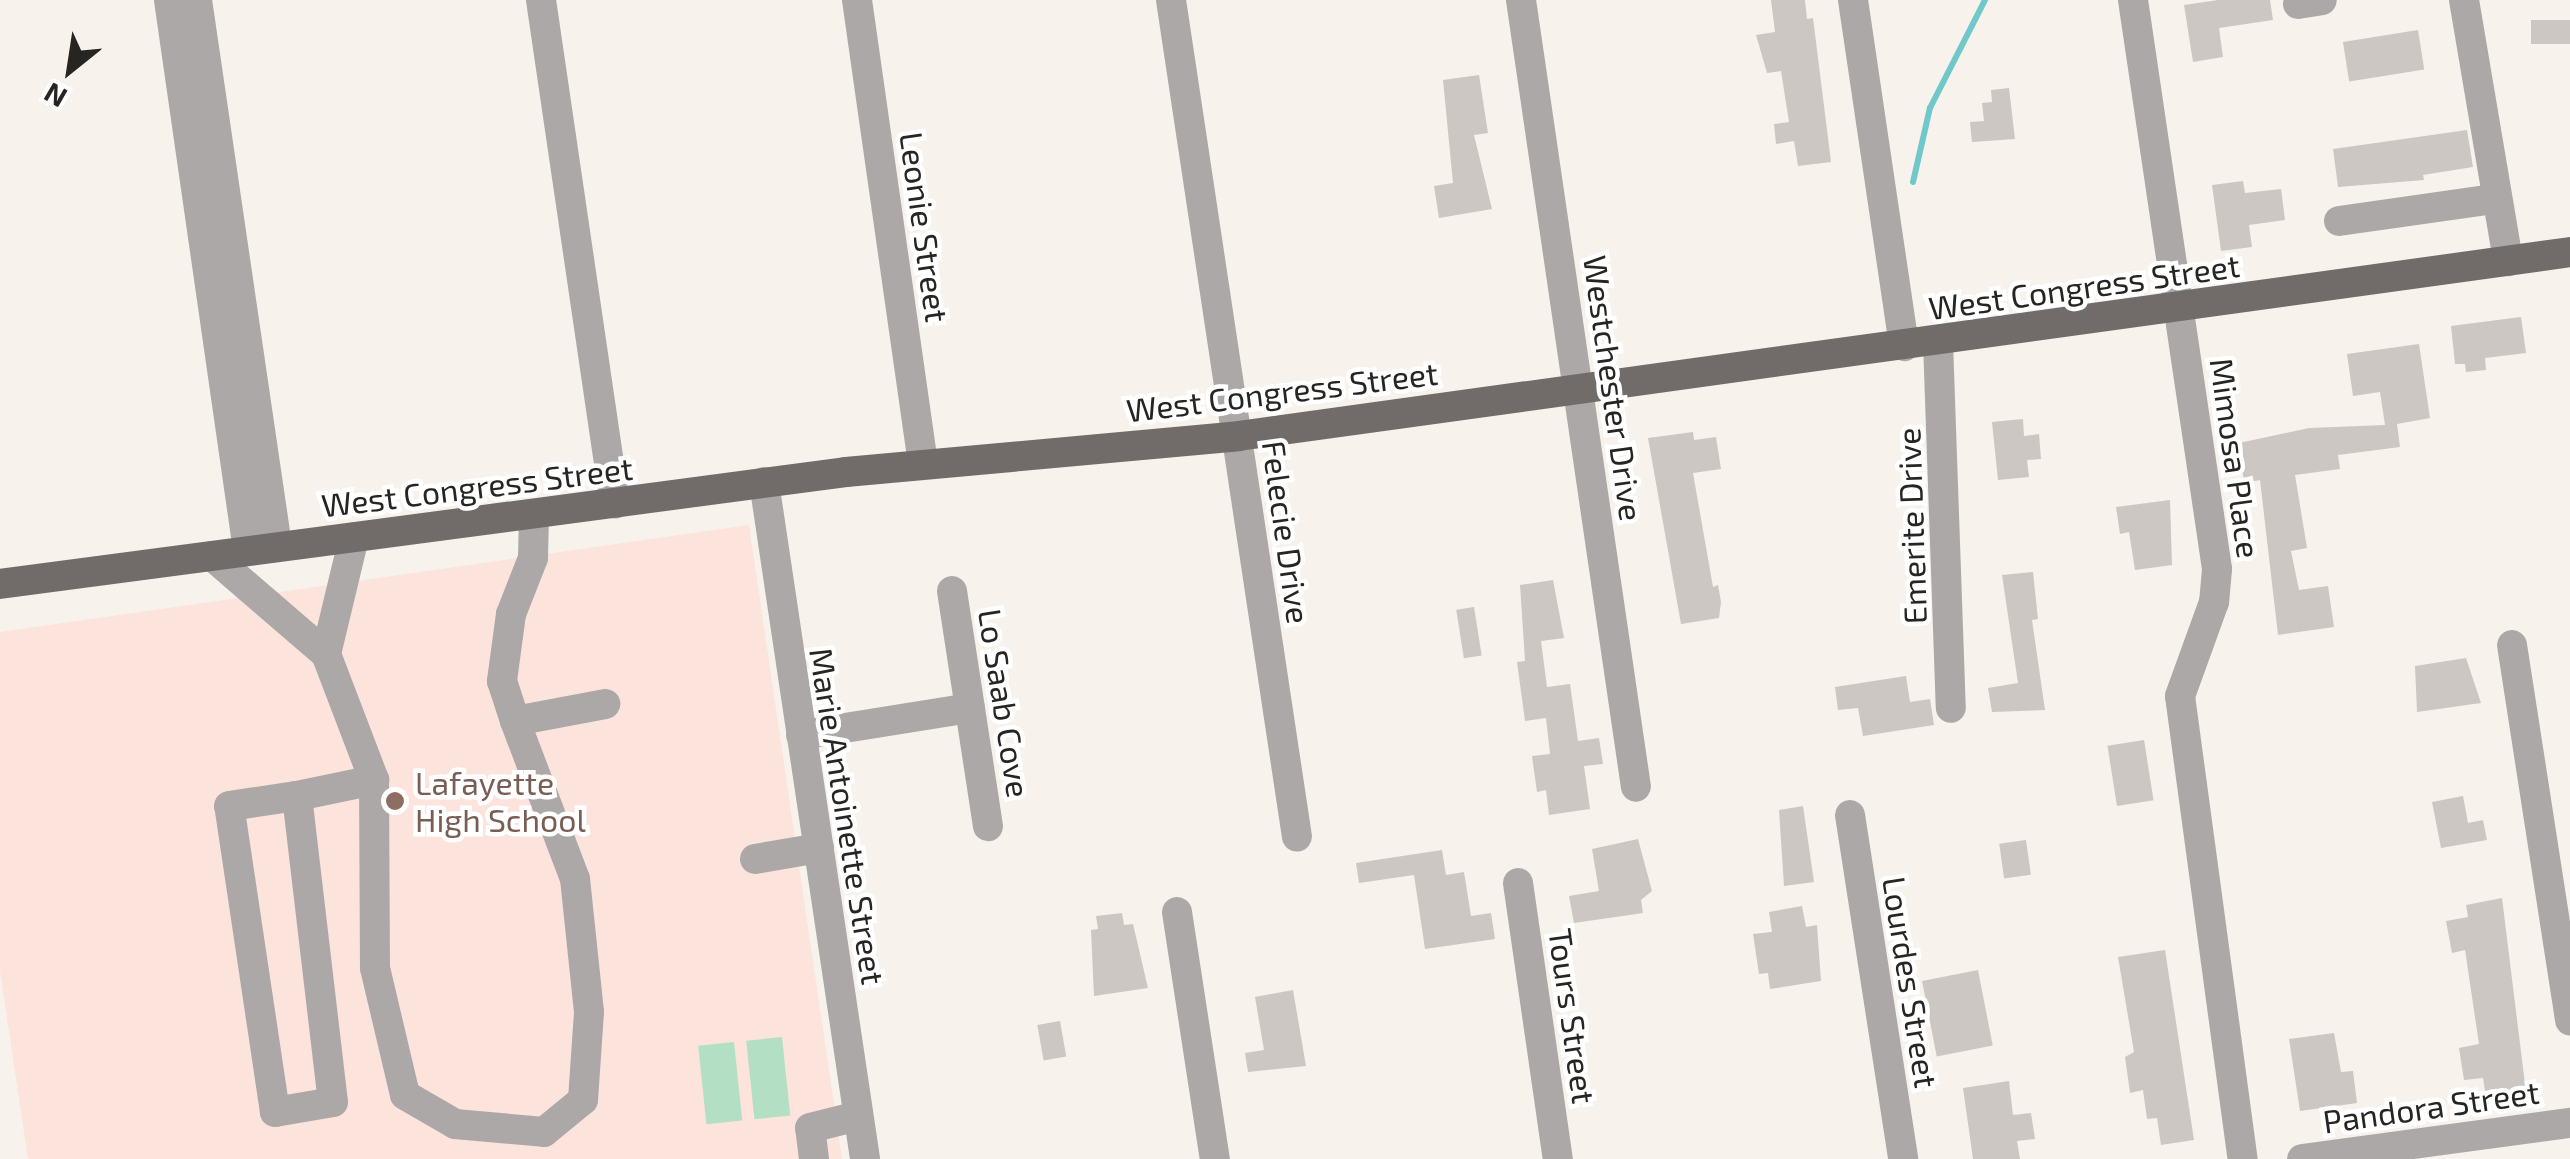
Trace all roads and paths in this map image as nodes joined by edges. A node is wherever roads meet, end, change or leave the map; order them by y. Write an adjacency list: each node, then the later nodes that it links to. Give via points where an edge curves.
1 (168, 0): 10 (street)
2 (197, 0): 10 (street)
3 (542, 0): 22 (street)
4 (857, 0): 20 (street, Leonie Street)
5 (1171, 0): 19 (street, Felecie Drive)
6 (1521, 0): 18 (street, Westchester Drive)
7 (1853, 0): 17 (street)
8 (2132, 0): 15 (street, Mimosa Place)
9 (2464, 0): 11 (street)
10 (203, 134): 25 (street)
11 (2494, 199): 12 (street); 14 (street)
12 (2339, 221)
13 (2570, 252): 14 (main road, West Congress Street)
14 (2508, 261): 15 (main road, West Congress Street)
15 (2180, 308): 16 (main road, West Congress Street); 54 (street, Mimosa Place, via 2217,568 2214,602 2182,686 2183,738)
16 (1938, 342): 17 (main road, West Congress Street); 33 (street, Emerite Drive)
17 (1904, 346): 18 (main road, West Congress Street)
18 (1580, 389): 19 (main road, West Congress Street); 37 (street, Westchester Drive)
19 (1238, 436): 20 (main road, West Congress Street); 41 (street, Felecie Drive)
20 (924, 463): 21 (main road, West Congress Street)
21 (764, 482): 22 (main road, West Congress Street); 35 (street, Marie Antoinette Street)
22 (615, 504): 23 (main road, West Congress Street)
23 (534, 514): 24 (main road, West Congress Street); 34 (street, via 533,558 511,614 502,681)
24 (354, 537): 25 (main road, West Congress Street); 30 (street)
25 (262, 548): 26 (main road, West Congress Street)
26 (212, 556): 27 (main road, West Congress Street); 30 (street)
27 (0, 584)
28 (952, 591): 32 (street, Lo Saab Cove)
29 (2512, 645): 46 (street)
30 (326, 654): 36 (street)
31 (605, 704): 34 (street)
32 (970, 708): 35 (street); 40 (street, Lo Saab Cove)
33 (1951, 708)
34 (514, 721): 36 (street, via 575,879 589,1012 584,1100 544,1132 455,1124 406,1095 375,968)
35 (802, 734): 42 (street, Marie Antoinette Street)
36 (374, 780): 38 (street)
37 (1636, 787)
38 (297, 796): 38 (street, via 229,806 275,1112 334,1102)
39 (1850, 815): 53 (street, Lourdes Street)
40 (988, 826)
41 (1297, 837)
42 (819, 848): 43 (street); 47 (street, Marie Antoinette Street)
43 (755, 859)
44 (1518, 883): 52 (street, Tours Street)
45 (1178, 912): 51 (street)
46 (2570, 1020)
47 (858, 1116): 49 (street, via 810,1128); 50 (street, Marie Antoinette Street)
48 (2570, 1123): 55 (street, Pandora Street)
49 (814, 1159)
50 (864, 1159)
51 (1215, 1159)
52 (1558, 1159)
53 (1903, 1159)
54 (2243, 1159)
55 (2302, 1159)

